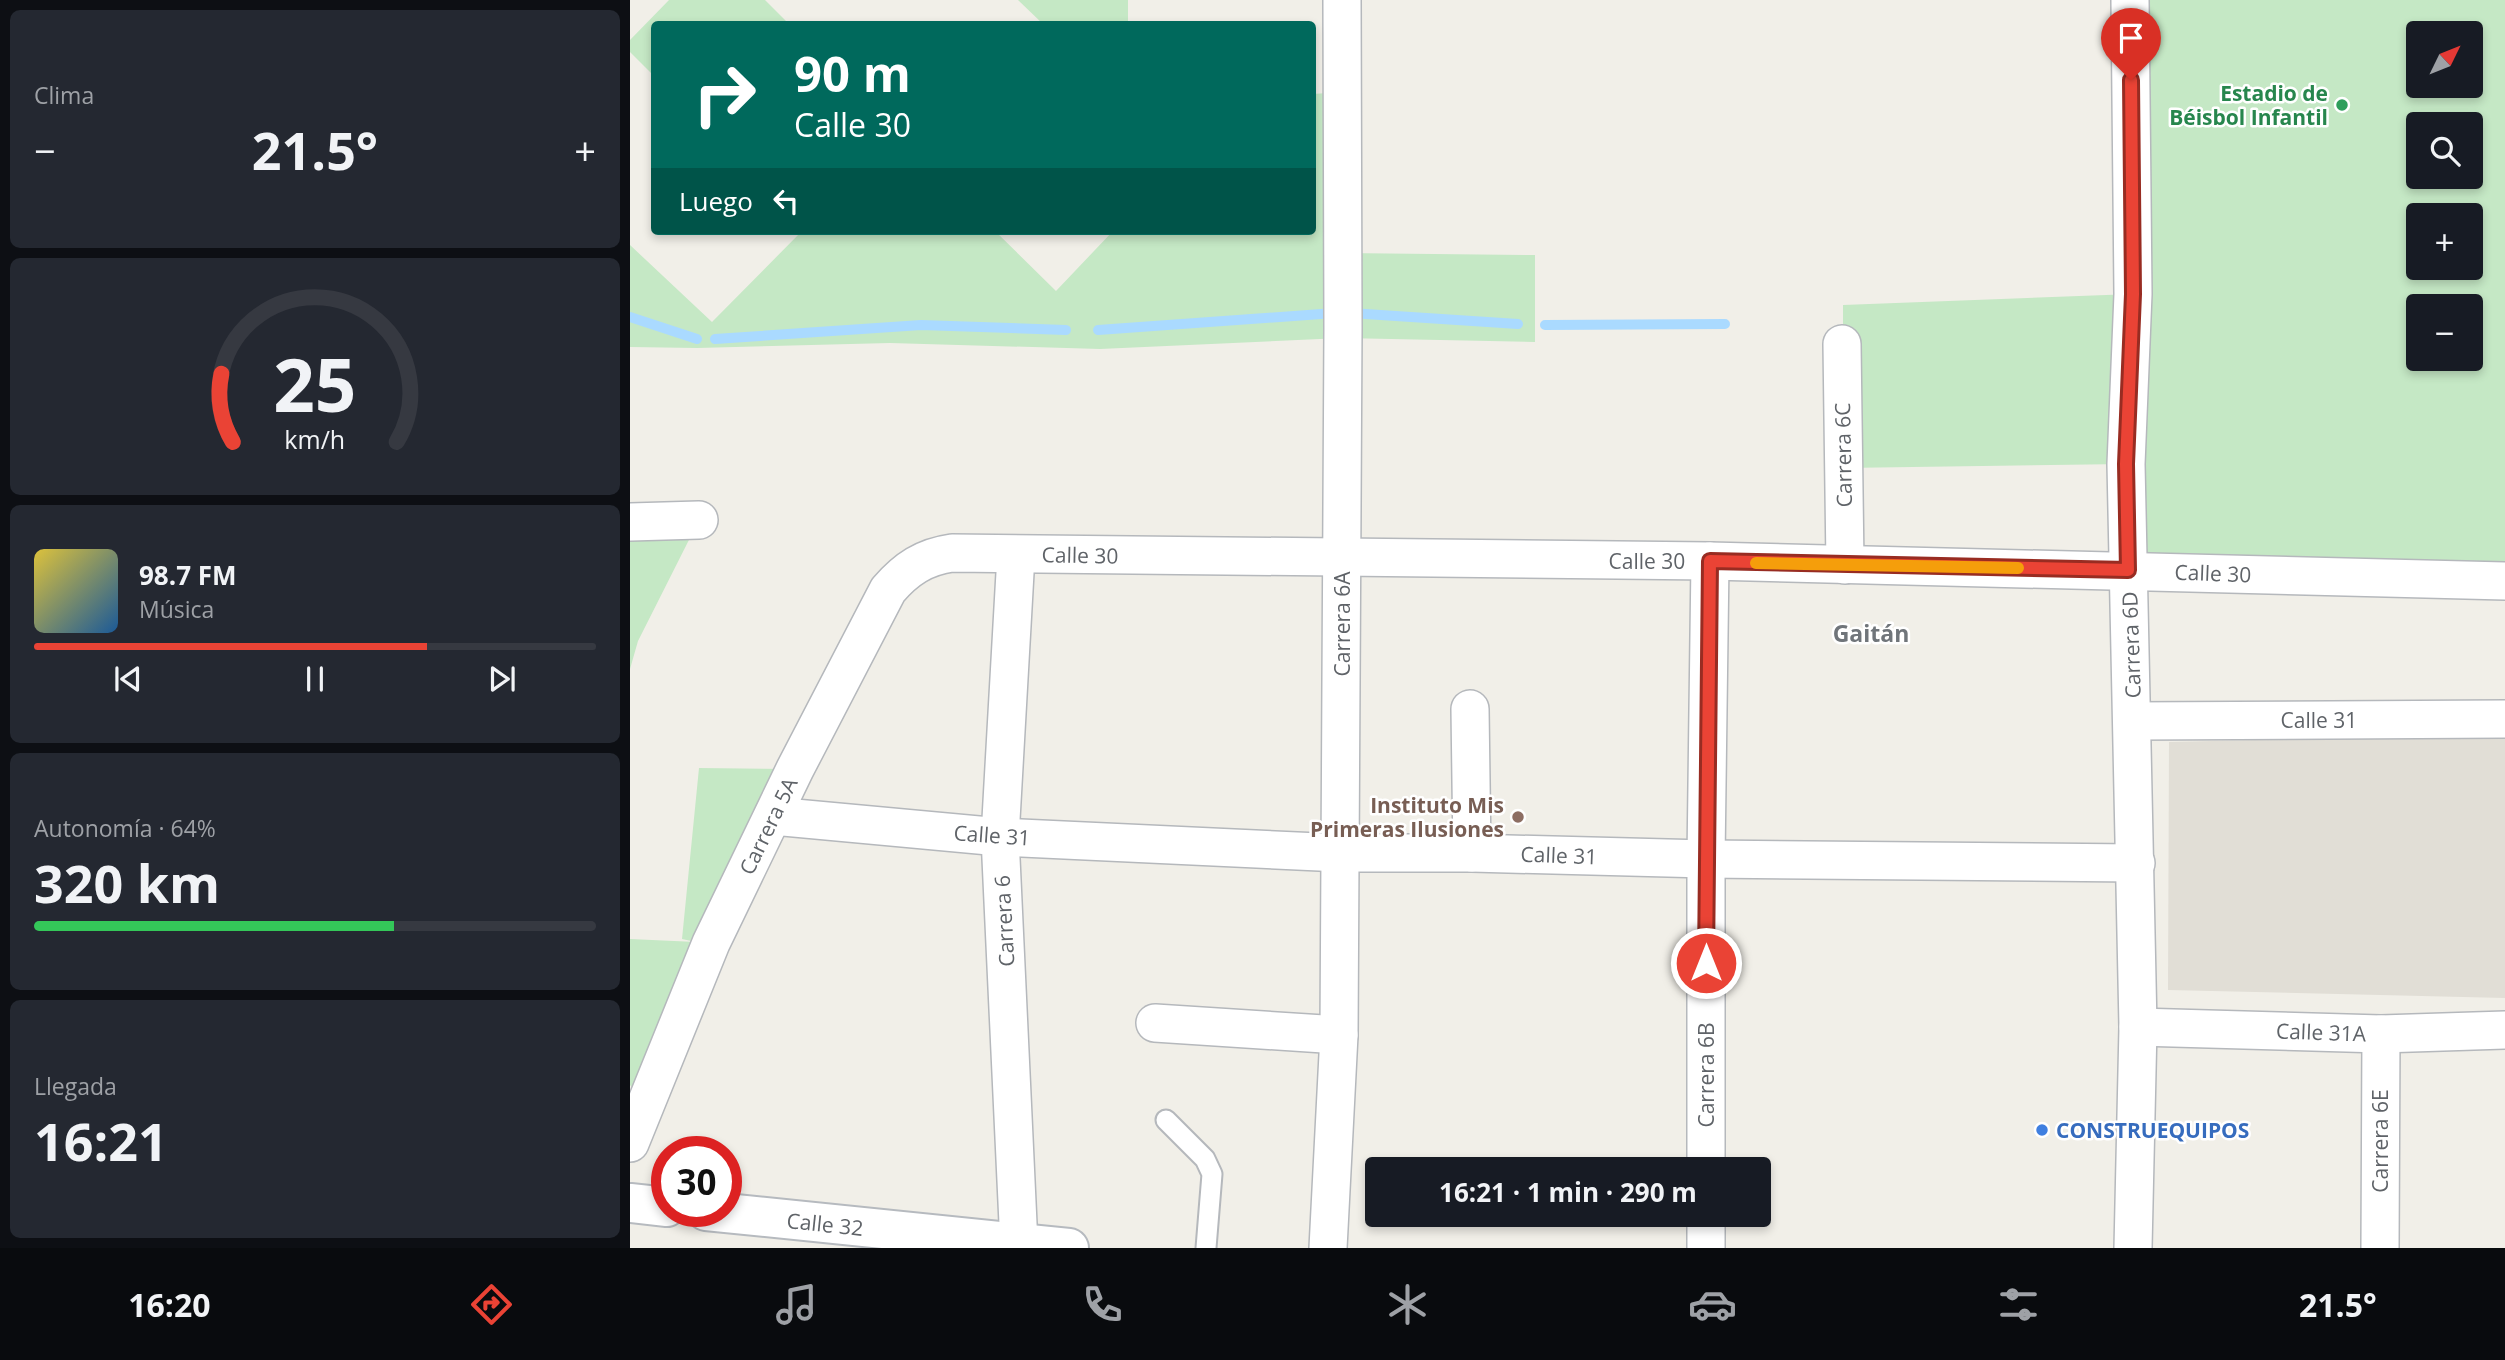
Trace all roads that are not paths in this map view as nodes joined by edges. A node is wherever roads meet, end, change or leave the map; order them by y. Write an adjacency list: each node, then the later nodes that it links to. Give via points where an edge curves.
1 (1342, 0): 7 (street, Carrera 6A)
2 (2130, 0): 11 (street, Carrera 6D, via 2133,294)
3 (1842, 344): 10 (street, Carrera 6C)
4 (699, 520): 5 (street)
5 (630, 522)
6 (1016, 555): 7 (street, Calle 30); 9 (street, Calle 30, via 952,553); 17 (street, Carrera 6)
7 (1342, 558): 8 (street, Calle 30); 18 (street, Carrera 6A)
8 (1710, 561): 10 (street, Calle 30); 20 (street, Carrera 6B)
9 (916, 565): 16 (street, Carrera 5A, via 888,590)
10 (1845, 565): 11 (street, Calle 30)
11 (2128, 570): 12 (street, Calle 30); 15 (street, Carrera 6D)
12 (2505, 581)
13 (1469, 709): 19 (street)
14 (2505, 719): 15 (street, Calle 31)
15 (2133, 721): 21 (street, Carrera 6D)
16 (773, 816): 17 (street, Calle 31); 27 (street, Carrera 5A)
17 (1000, 837): 18 (street, Calle 31); 35 (street, Carrera 6)
18 (1341, 853): 19 (street, Calle 31); 26 (street, Carrera 6A)
19 (1472, 853): 20 (street, Calle 31)
20 (1706, 859): 21 (street, Calle 31); 30 (street, Carrera 6B)
21 (2136, 863): 23 (street, Carrera 6D)
22 (1154, 1023): 26 (street)
23 (2138, 1027): 25 (street, Calle 31A); 41 (street, Carrera 6D)
24 (2505, 1030): 25 (street, Calle 31A)
25 (2381, 1034): 42 (street, Carrera 6E)
26 (1339, 1035): 39 (street, Carrera 6A)
27 (638, 1094): 29 (street, Carrera 5A)
28 (1166, 1120): 38 (lane, via 1205,1159 1212,1174)
29 (630, 1143)
30 (1706, 1157)
31 (630, 1203): 32 (main road)
32 (651, 1205)
33 (742, 1215): 35 (main road, Calle 32)
34 (1706, 1227): 40 (street)
35 (1019, 1245): 36 (main road, Calle 32)
36 (1060, 1248): 37 (main road, Calle 32)
37 (1069, 1248)
38 (1206, 1248)
39 (1328, 1248)
40 (1706, 1248)
41 (2133, 1248)
42 (2380, 1248)

